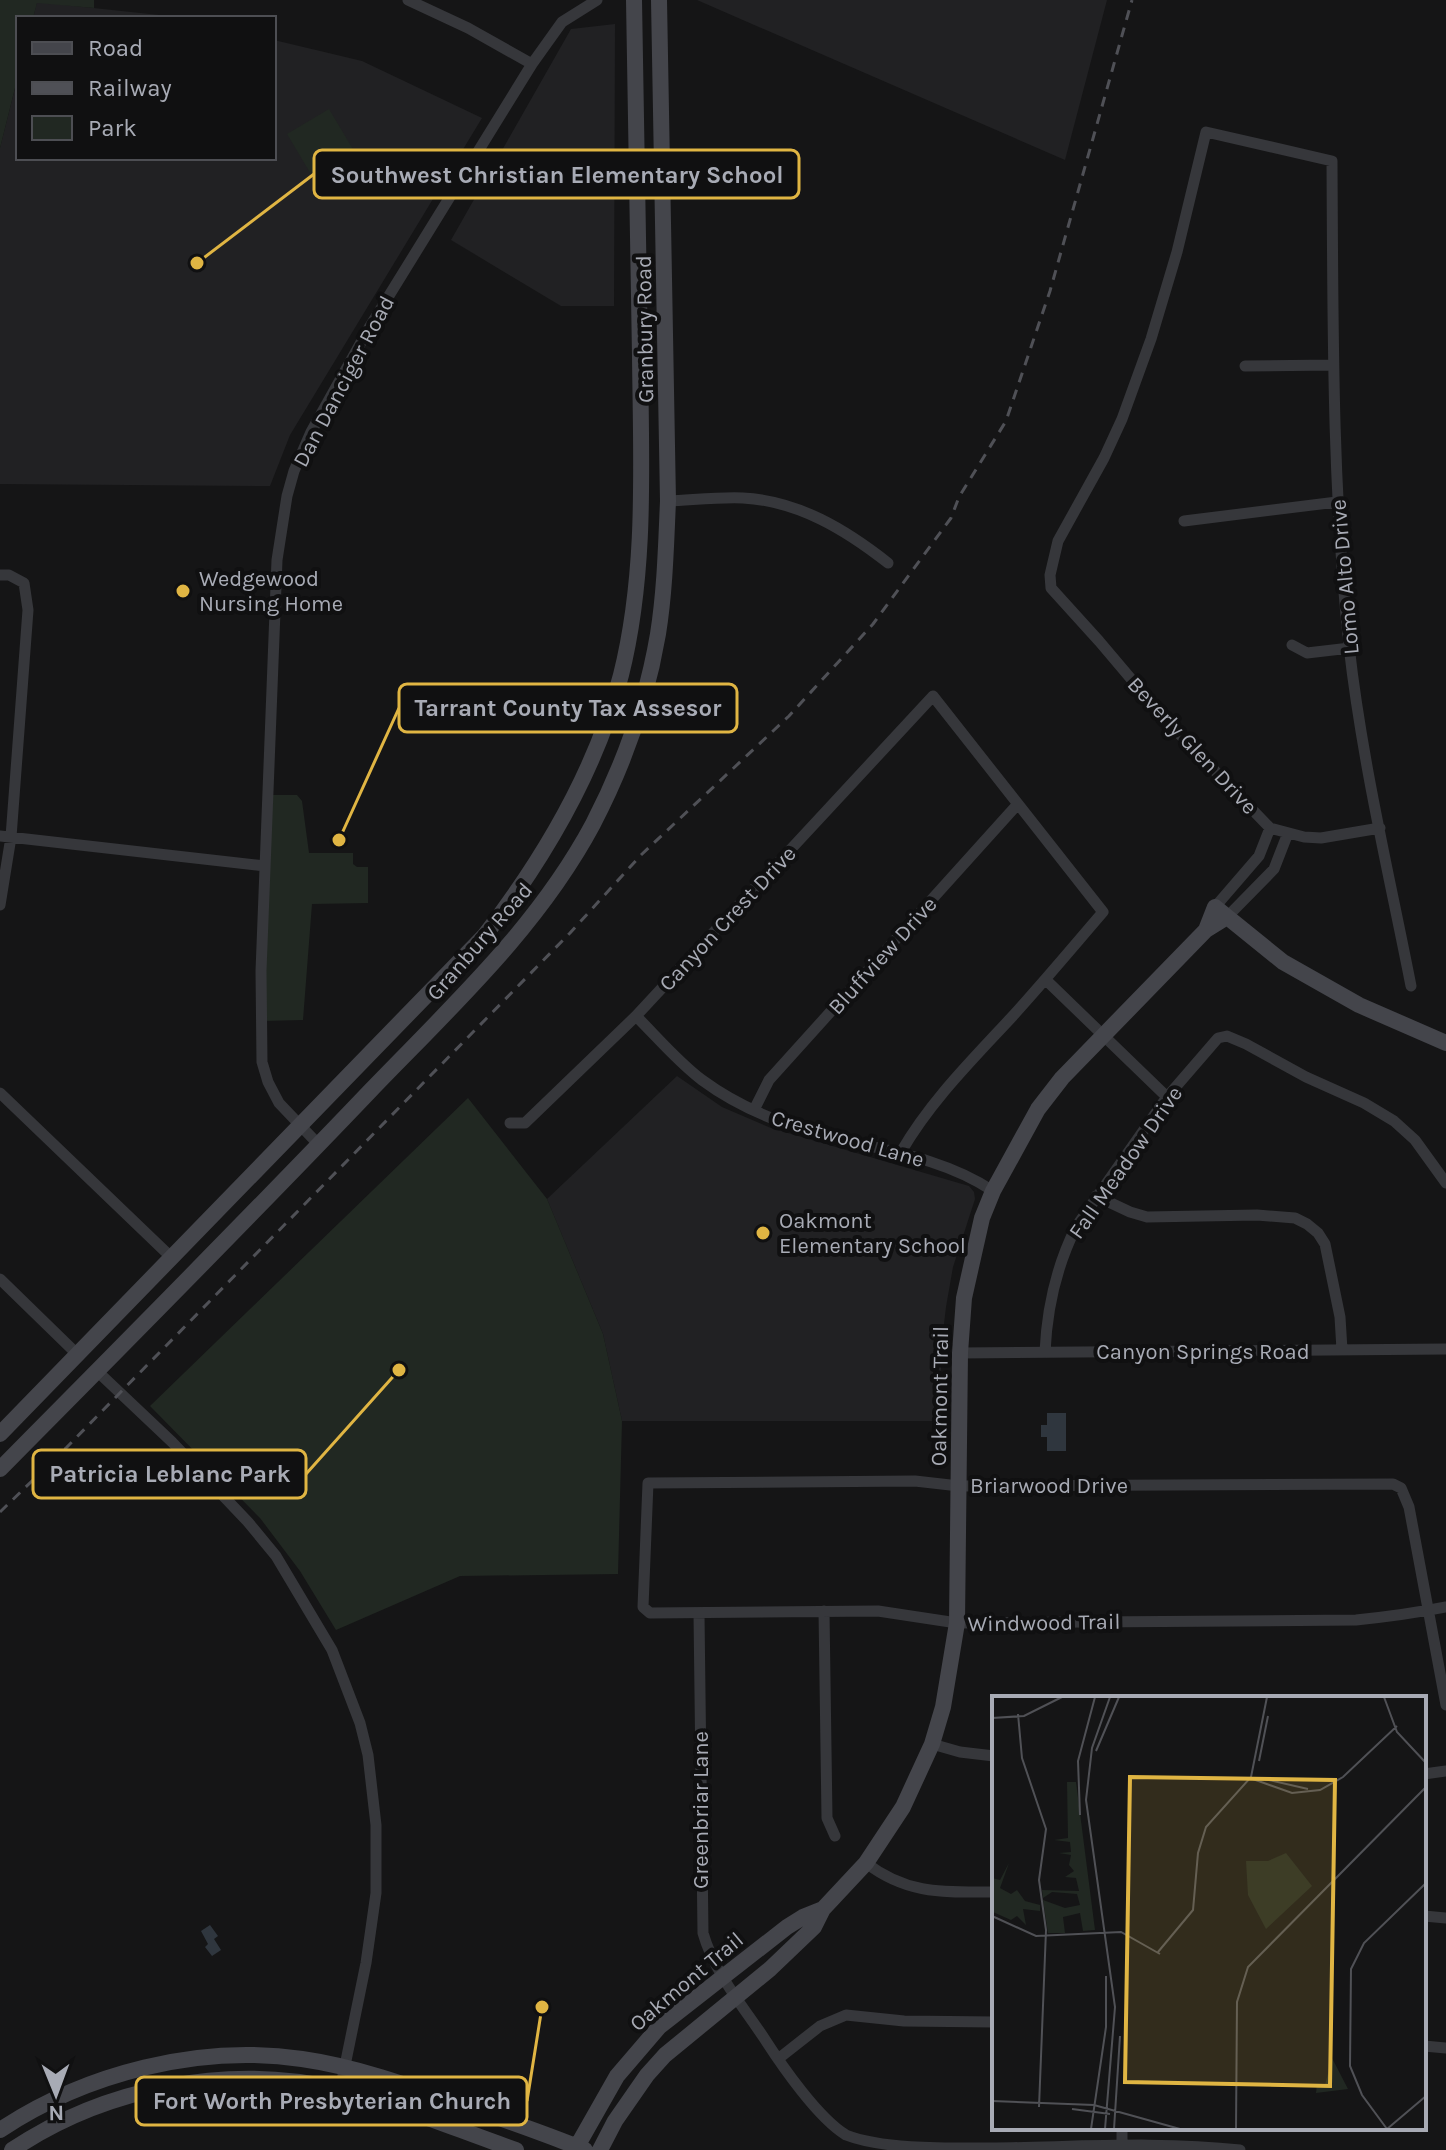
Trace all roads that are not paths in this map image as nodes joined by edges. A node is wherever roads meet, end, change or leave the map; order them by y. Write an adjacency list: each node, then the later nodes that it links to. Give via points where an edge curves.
1 (597, 0): 5 (street, Dan Danciger Road, via 562,22)
2 (634, 0): 7 (main road, Granbury Road)
3 (659, 0): 6 (main road, Granbury Road)
4 (416, 1): 5 (street)
5 (532, 64): 26 (street, Dan Danciger Road, via 369,328 294,471 277,560)
6 (664, 228): 7 (main road); 11 (main road, Granbury Road)
7 (637, 229): 10 (main road, Granbury Road)
8 (1333, 365): 9 (street); 12 (street, Lomo Alto Drive); 16 (street, Lomo Alto Drive, via 1332,161 1206,132 1151,339 1122,419 1058,541)
9 (1245, 366)
10 (641, 500): 11 (main road); 19 (main road, Granbury Road, via 628,643)
11 (668, 501): 14 (street, via 744,498 790,507 850,534); 20 (main road, Granbury Road, via 658,634)
12 (1337, 502): 13 (street); 18 (street, Lomo Alto Drive)
13 (1184, 521)
14 (888, 563)
15 (0, 575): 25 (street, via 24,583 28,610)
16 (1050, 575): 22 (street, Beverly Glen Drive, via 1051,588 1165,719)
17 (1292, 645): 18 (street, via 1307,653)
18 (1350, 648): 23 (street, Lomo Alto Drive)
19 (601, 735): 20 (main road); 29 (main road, Granbury Road, via 552,838)
20 (627, 744): 30 (main road, Granbury Road, via 573,857)
21 (1017, 805): 31 (street, via 1103,912); 33 (street, Canyon Crest Drive, via 933,696); 38 (street, Bluffview Drive, via 769,1080)
22 (1270, 828): 24 (street, Beverly Glen Drive); 28 (street, Oakmont Trail, via 1259,856)
23 (1380, 828): 24 (street, Beverly Glen Drive, via 1321,838); 32 (street, Lomo Alto Drive)
24 (1288, 833): 28 (street, Oakmont Trail, via 1274,869)
25 (5, 836): 26 (street); 27 (street)
26 (265, 866): 40 (street, Dan Danciger Road, via 262,1062 279,1103)
27 (0, 905)
28 (1221, 912): 34 (main road, Oakmont Trail); 35 (main road, via 1283,962 1359,1005)
29 (485, 935): 30 (main road); 40 (main road, Granbury Road)
30 (504, 951): 41 (main road, Granbury Road)
31 (1046, 980): 34 (street); 42 (street, via 936,1100)
32 (1411, 986)
33 (636, 1016): 38 (street, Crestwood Lane, via 702,1080); 39 (street, Canyon Crest Drive, via 525,1123)
34 (1103, 1037): 37 (street); 44 (main road, Oakmont Trail, via 1038,1109)
35 (1446, 1043)
36 (0, 1093): 46 (street)
37 (1167, 1097): 43 (street, Fall Meadow Drive, via 1218,1038 1227,1036 1394,1121); 45 (street, Fall Meadow Drive)
38 (754, 1110): 42 (street, Crestwood Lane, via 797,1127)
39 (510, 1123)
40 (301, 1127): 41 (street, Dan Danciger Road); 46 (main road, Granbury Road)
41 (319, 1145): 54 (main road, Granbury Road)
42 (901, 1152): 44 (street, Crestwood Lane, via 966,1175)
43 (1446, 1183)
44 (993, 1191): 52 (main road, Oakmont Trail, via 973,1253)
45 (1096, 1196): 50 (street, via 1147,1217 1257,1215 1307,1224 1325,1244); 51 (street, Fall Meadow Drive, via 1060,1265)
46 (172, 1258): 48 (main road, Granbury Road)
47 (0, 1279): 53 (street)
48 (114, 1318): 53 (main road, Granbury Road); 54 (main road, via 92,1359)
49 (1446, 1349): 50 (street, Canyon Springs Road)
50 (1342, 1350): 51 (street, Canyon Springs Road)
51 (1045, 1352): 52 (street, Canyon Springs Road)
52 (960, 1353): 58 (main road, Oakmont Trail)
53 (78, 1355): 55 (main road, Granbury Road)
54 (97, 1371): 55 (main road, via 74,1371); 57 (main road, Granbury Road); 82 (street, via 172,1442 276,1556 332,1650 346,1685 368,1755 376,1893)
55 (50, 1384): 56 (main road, Granbury Road)
56 (0, 1434)
57 (0, 1469)
58 (959, 1486): 59 (street, Briarwood Drive, via 915,1481 648,1483); 62 (street, Briarwood Drive, via 1393,1484 1401,1488 1409,1507); 64 (main road, Oakmont Trail)
59 (643, 1607): 63 (street, Windwood Trail, via 650,1613)
60 (1446, 1607): 62 (street, Windwood Trail)
61 (824, 1611): 63 (street, Windwood Trail); 64 (street, Windwood Trail, via 893,1612); 70 (street, via 827,1818)
62 (1428, 1611): 64 (street, Windwood Trail, via 1356,1620); 65 (street)
63 (699, 1614): 76 (street, Greenbriar Lane, via 701,1914 708,1949)
64 (957, 1623): 66 (main road, Oakmont Trail)
65 (1446, 1705)
66 (932, 1744): 67 (street); 71 (main road, Oakmont Trail, via 903,1807)
67 (992, 1756)
68 (1446, 1771): 69 (street)
69 (1426, 1774)
70 (835, 1836)
71 (866, 1863): 72 (street, via 912,1888); 73 (main road, Oakmont Trail)
72 (992, 1892)
73 (823, 1909): 76 (main road, Oakmont Trail, via 795,1922); 77 (main road, Oakmont Trail, via 814,1927)
74 (1426, 1916): 75 (street)
75 (1446, 1918)
76 (723, 1976): 77 (street, Greenbriar Lane); 90 (main road, Oakmont Trail, via 659,2027 631,2058 608,2089)
77 (736, 1997): 81 (street, Greenbriar Lane); 94 (main road, Oakmont Trail, via 647,2075)
78 (992, 2022): 81 (street, via 846,2015 820,2026)
79 (1426, 2046): 80 (street)
80 (1446, 2048)
81 (778, 2059): 88 (street, Greenbriar Lane, via 831,2123)
82 (345, 2067): 83 (main road, via 243,2055 180,2061); 84 (street); 90 (main road)
83 (107, 2079): 85 (main road); 86 (main road); 87 (main road)
84 (340, 2090): 85 (main road, via 243,2080); 93 (main road)
85 (121, 2098): 86 (main road)
86 (102, 2104): 92 (main road, via 44,2129)
87 (0, 2130)
88 (878, 2148): 91 (street)
89 (1122, 2148): 91 (street); 95 (street)
90 (579, 2149)
91 (996, 2149)
92 (12, 2150)
93 (516, 2150)
94 (600, 2150)
95 (1240, 2150)

